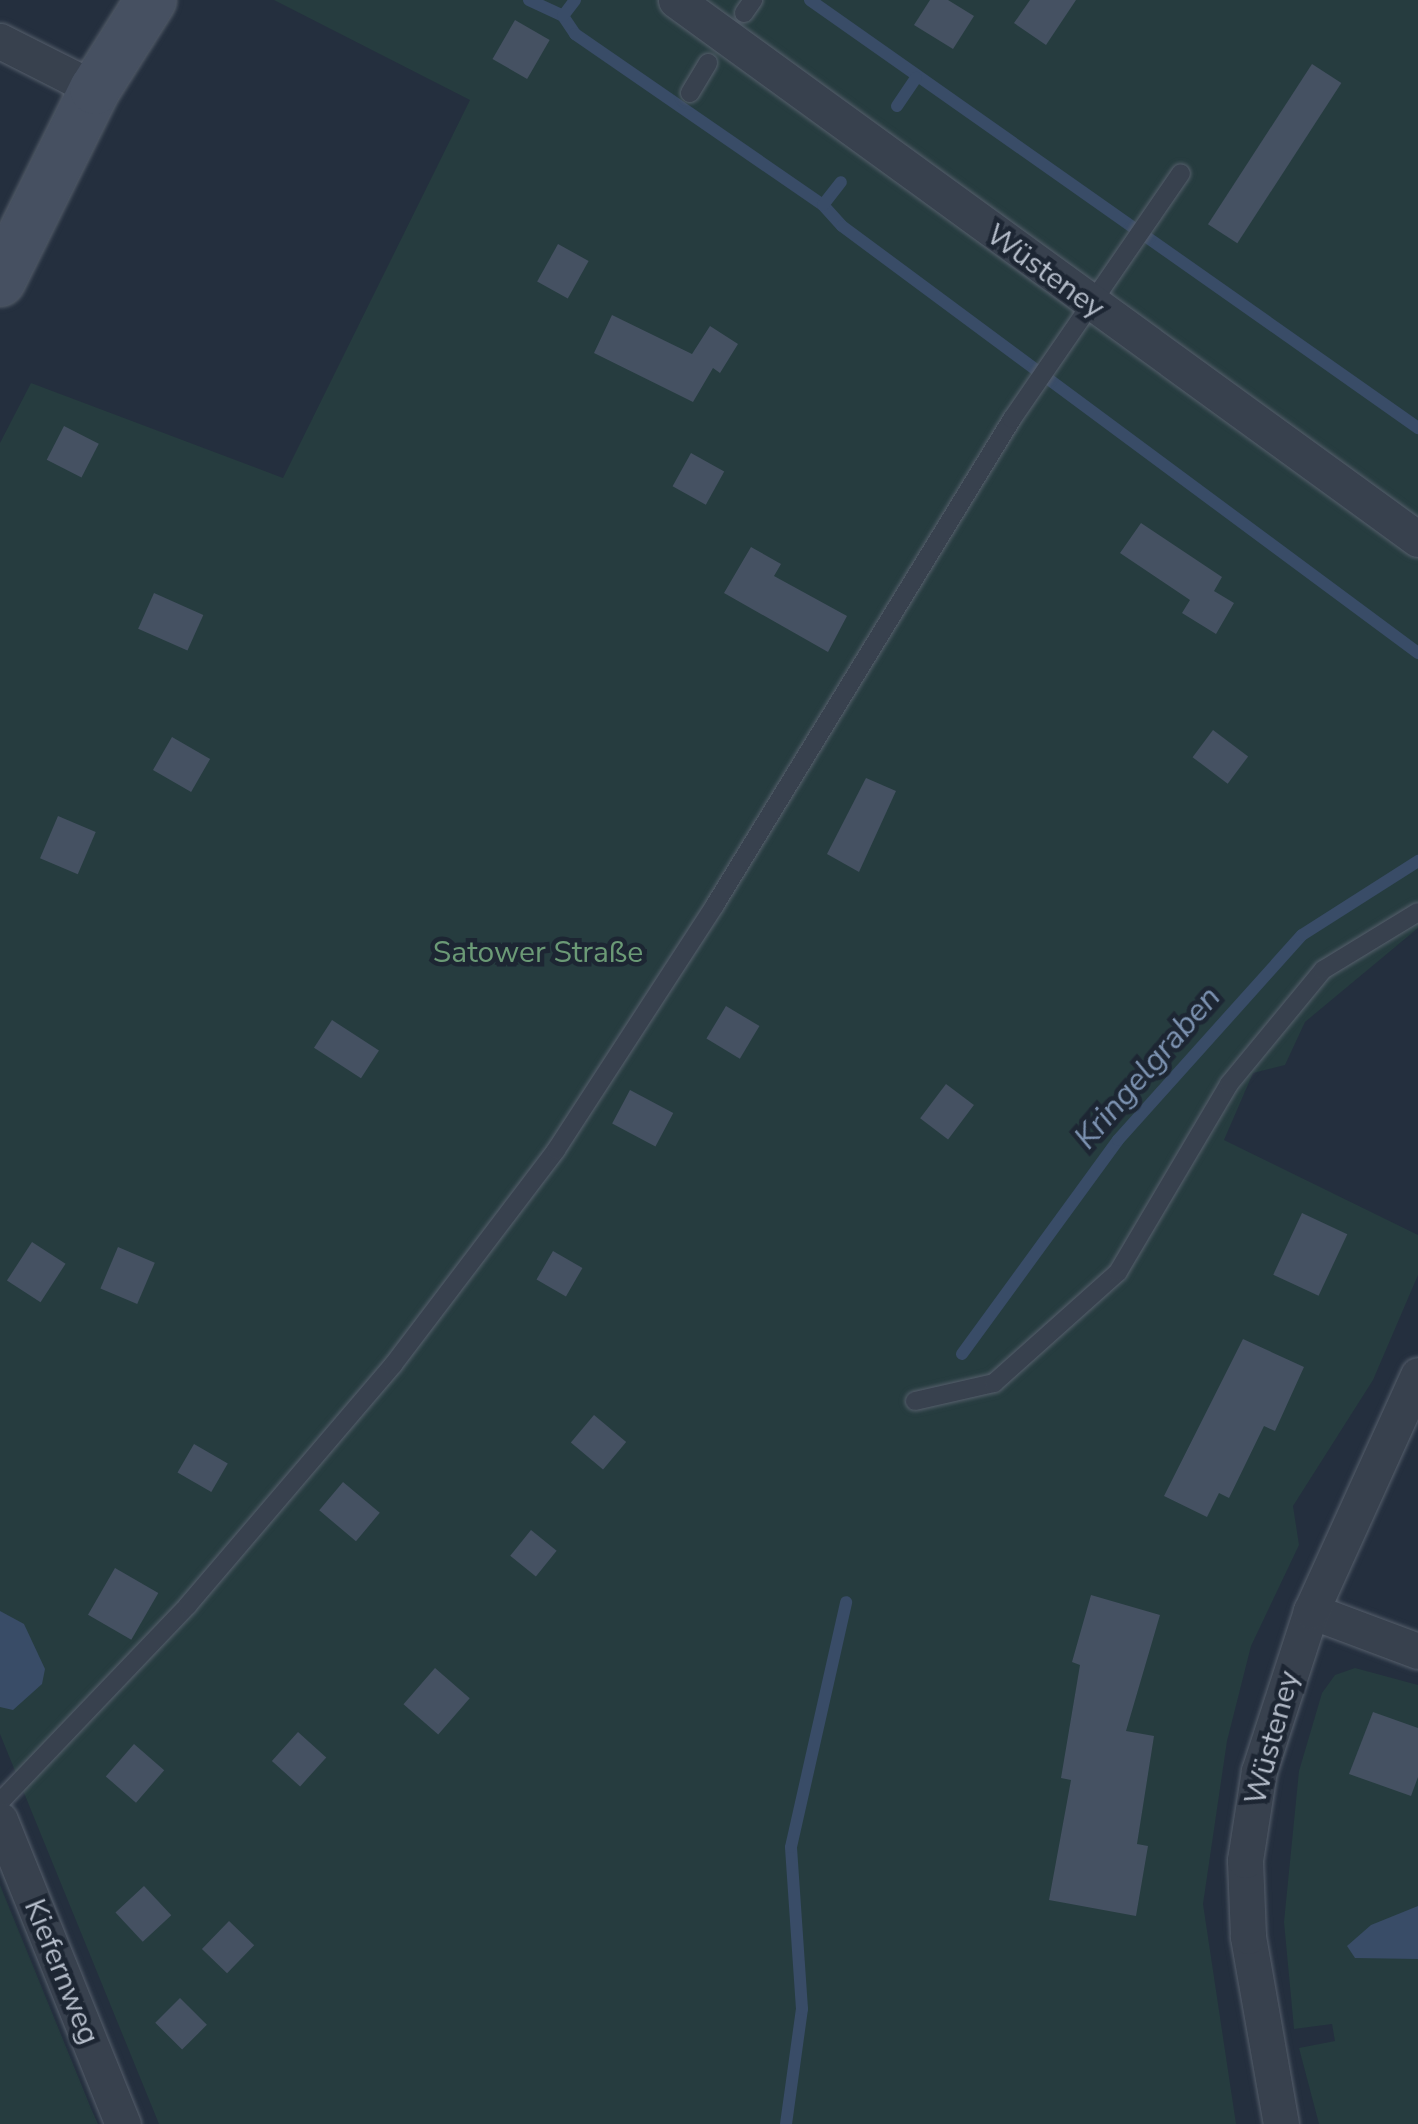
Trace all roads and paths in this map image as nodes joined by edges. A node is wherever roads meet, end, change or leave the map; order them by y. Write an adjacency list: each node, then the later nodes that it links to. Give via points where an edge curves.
1 (150, 0): 5 (main road)
2 (676, 0): 9 (street, Wüsteney)
3 (0, 41): 5 (street)
4 (708, 64): 6 (lane)
5 (95, 89): 8 (main road)
6 (690, 94)
7 (1181, 172): 9 (lane)
8 (0, 281)
9 (1090, 306): 10 (street, Wüsteney, via 1215,388); 16 (lane, via 556,1150 368,1395 188,1606)
10 (1418, 539)
11 (1418, 912): 13 (lane, via 1312,984 1229,1084 1118,1272 994,1383)
12 (1418, 1375): 14 (street, Wüsteney)
13 (915, 1401)
14 (1311, 1611): 15 (street); 19 (street, Wüsteney, via 1259,1771 1245,1860 1253,1975)
15 (1418, 1651)
16 (0, 1802)
17 (0, 1820): 18 (street, Kiefernweg)
18 (123, 2124)
19 (1281, 2124)

